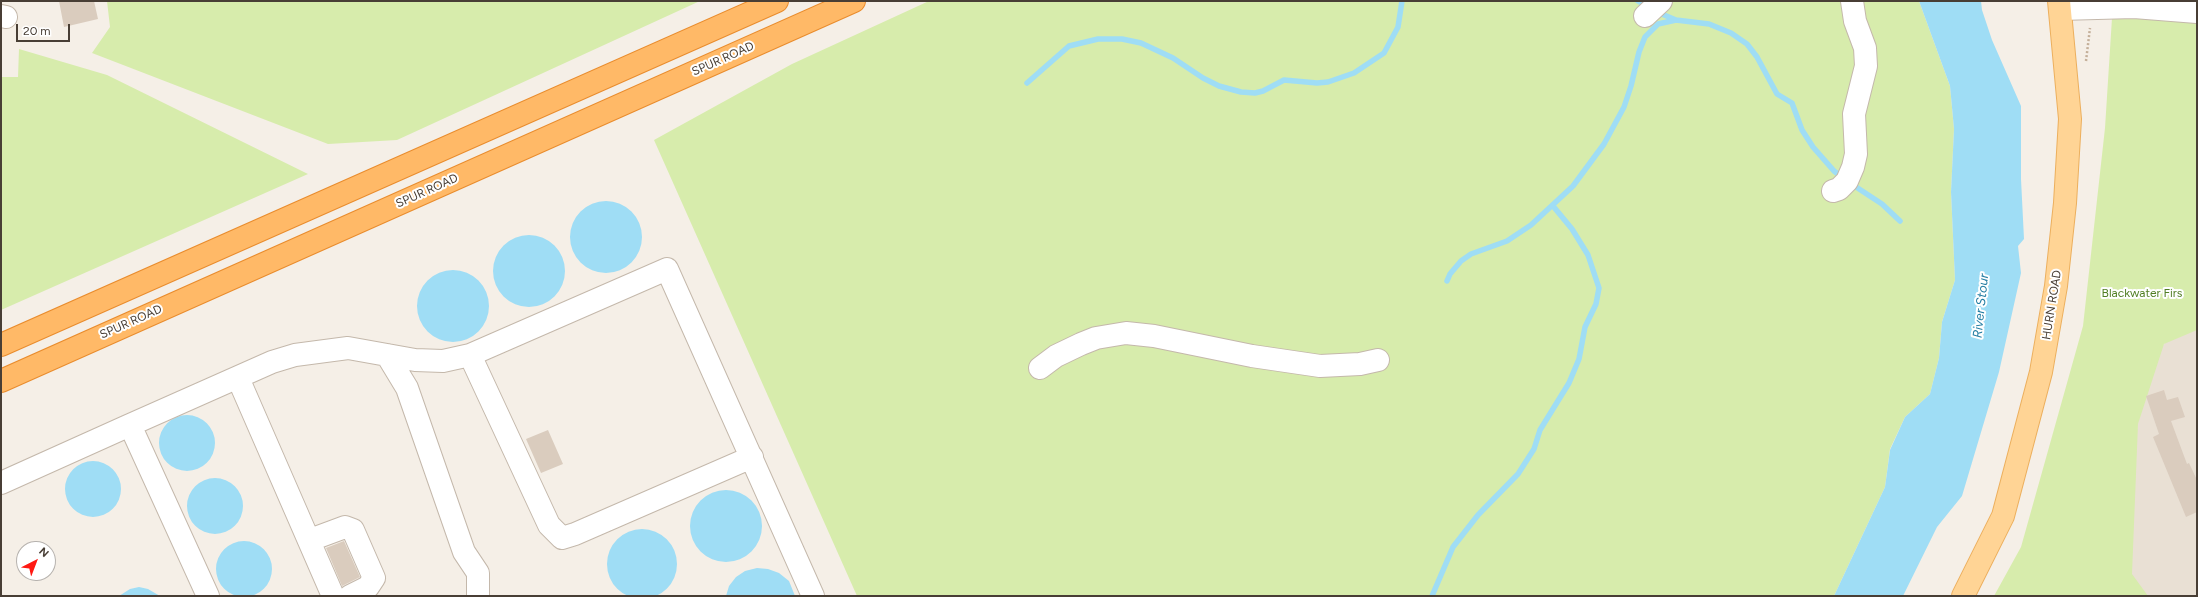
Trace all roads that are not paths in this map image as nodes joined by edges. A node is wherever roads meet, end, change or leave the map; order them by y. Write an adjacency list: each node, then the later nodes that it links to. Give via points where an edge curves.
1 (777, 1): 11 (highway)
2 (854, 1): 10 (highway, SPUR ROAD)
3 (1661, 1): 8 (lane)
4 (1852, 1): 9 (lane, via 1855,21 1867,58 1855,109 1856,154 1853,167)
5 (2101, 4): 6 (lane); 7 (lane)
6 (2060, 5): 28 (main road, HURN ROAD, via 2070,119 2064,218 2056,286 2041,372 2002,516)
7 (2197, 12)
8 (1645, 16)
9 (1841, 184)
10 (123, 326): 17 (highway, SPUR ROAD); 18 (highway)
11 (1, 345)
12 (387, 355): 13 (lane, via 443,361); 16 (lane, via 348,348 295,354); 26 (lane, via 407,388 464,552 478,573)
13 (470, 355): 20 (lane, via 549,525 562,538); 20 (lane, via 667,269)
14 (1378, 360): 15 (lane, via 1360,364 1320,366 1126,333 1096,338 1074,346)
15 (1040, 368)
16 (238, 378): 19 (lane); 22 (lane)
17 (1, 381)
18 (1, 392)
19 (130, 425): 21 (lane); 23 (lane)
20 (752, 457): 27 (lane)
21 (1, 483)
22 (310, 540): 24 (lane); 25 (lane, via 345,527 353,530 374,578 368,587)
23 (208, 596)
24 (334, 596)
25 (350, 596)
26 (478, 596)
27 (813, 596)
28 (1963, 596)

